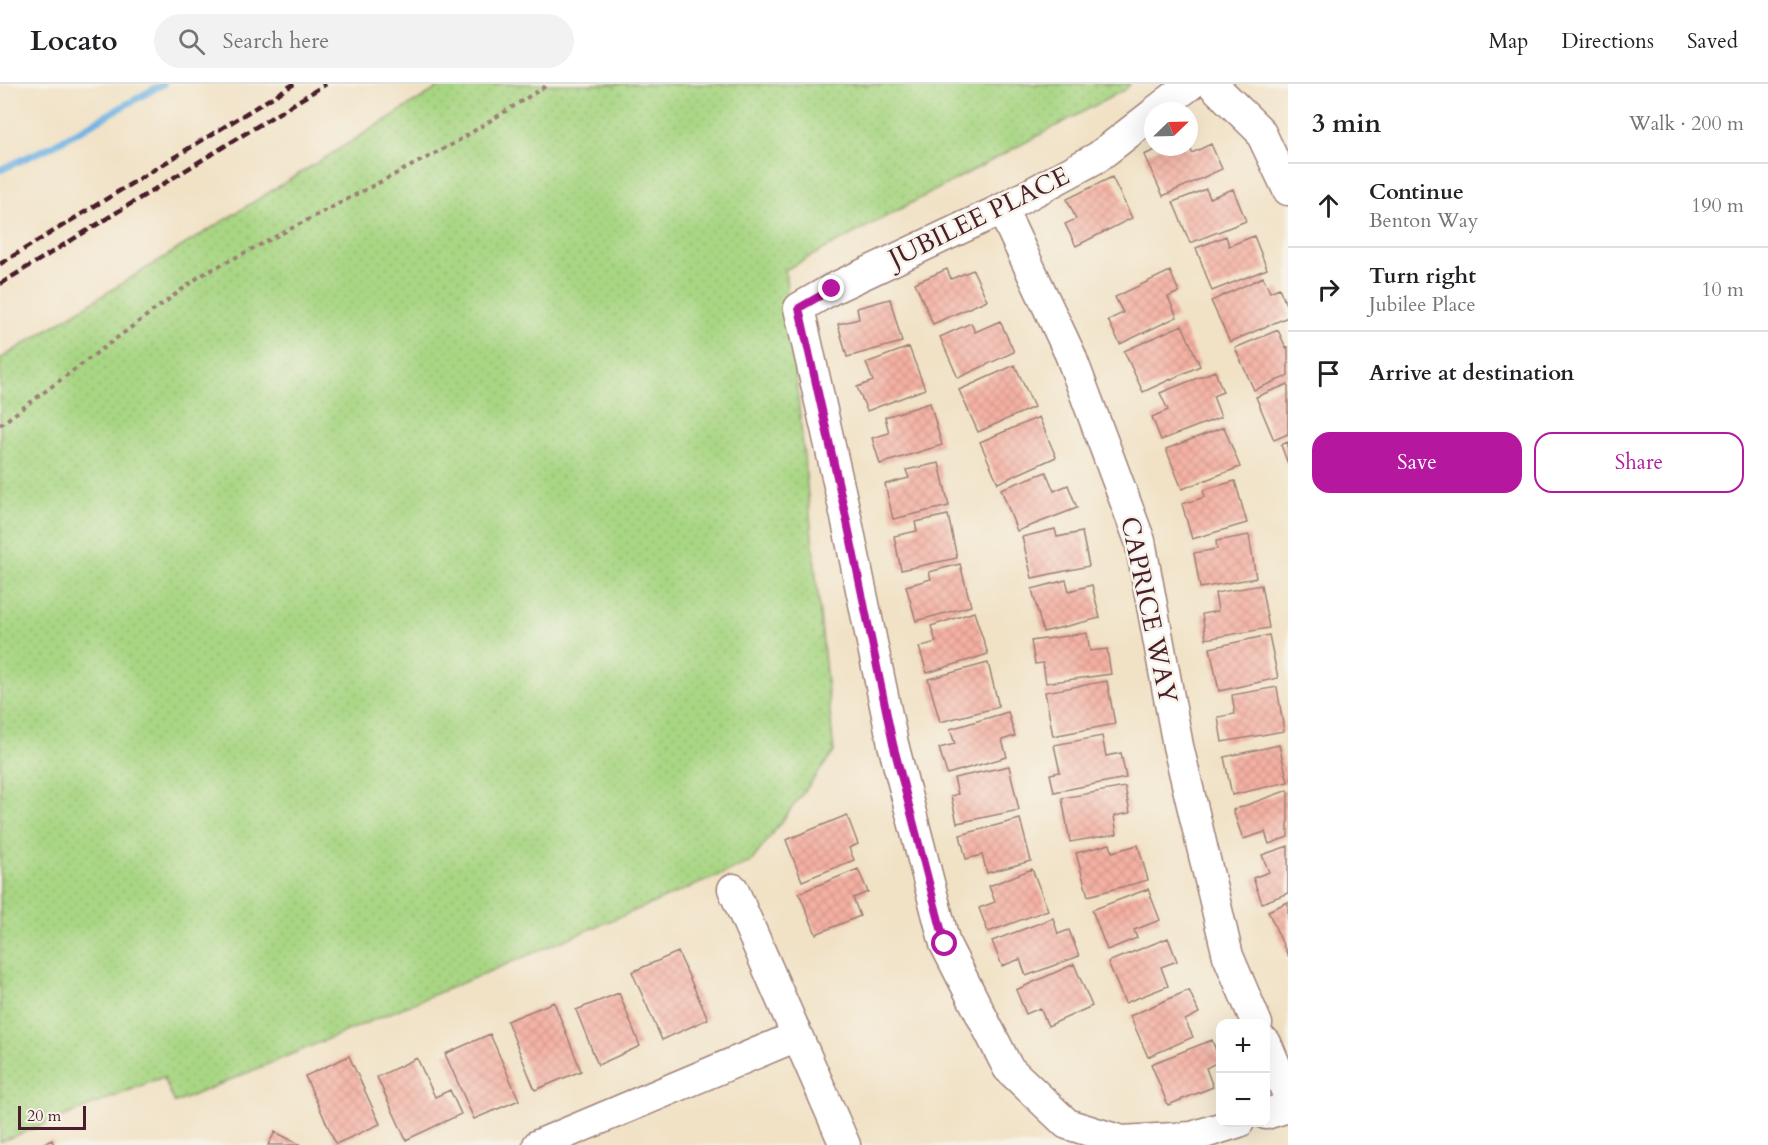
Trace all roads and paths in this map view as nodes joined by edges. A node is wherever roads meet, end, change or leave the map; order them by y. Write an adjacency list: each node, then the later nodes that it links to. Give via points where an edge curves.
1 (549, 84): 8 (path, via 453,144 200,276)
2 (1191, 84): 4 (street, JUBILEE PLACE)
3 (1212, 84): 6 (street, via 1260,131)
4 (1168, 102)
5 (1144, 121): 7 (street, JUBILEE PLACE, via 1098,157)
6 (1288, 190)
7 (1002, 209): 10 (street, CAPRICE WAY, via 1070,354 1140,541 1178,746 1228,956); 17 (street, JUBILEE PLACE, via 799,308 893,744 945,944 1008,1068)
8 (0, 425)
9 (733, 889): 11 (street)
10 (1255, 1019)
11 (797, 1036): 18 (street); 19 (street)
12 (1270, 1052): 13 (street)
13 (1288, 1095)
14 (1288, 1107): 15 (street)
15 (1270, 1113)
16 (1223, 1127): 17 (street, via 1192,1137 1122,1141)
17 (1062, 1135)
18 (538, 1145)
19 (844, 1145)

